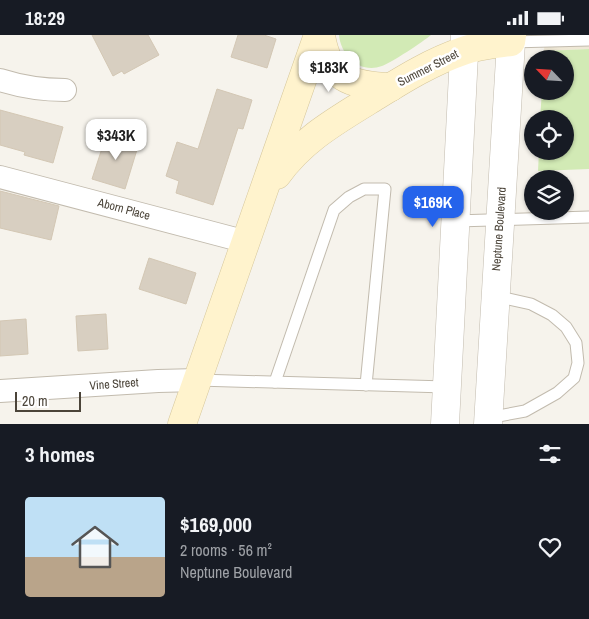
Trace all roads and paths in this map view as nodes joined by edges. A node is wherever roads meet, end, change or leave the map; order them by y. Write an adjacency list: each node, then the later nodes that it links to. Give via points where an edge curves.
1 (320, 35): 6 (main road, via 329,64 338,73 351,81); 9 (main road, Summer Street)
2 (512, 39): 3 (lane); 4 (main road, Summer Street, via 486,45); 11 (street, Neptune Boulevard)
3 (589, 40)
4 (464, 43): 6 (main road, Summer Street); 12 (street)
5 (0, 80): 7 (street, via 28,88)
6 (391, 87): 9 (main road, Summer Street, via 301,146)
7 (65, 90)
8 (0, 177): 13 (street, Aborn Place)
9 (264, 192): 13 (main road, Summer Street)
10 (589, 217): 11 (lane)
11 (500, 220): 12 (lane); 14 (street, Neptune Boulevard)
12 (455, 221): 18 (street)
13 (247, 242): 15 (main road, Summer Street)
14 (495, 296): 20 (street, Neptune Boulevard); 20 (lane, via 531,304 552,315 566,327 576,343 578,363 574,378 557,393 525,411)
15 (198, 380): 16 (lane); 19 (street, Vine Street); 21 (main road, Summer Street)
16 (275, 382): 17 (lane); 17 (lane, via 334,210 364,189 385,189)
17 (366, 385): 18 (lane)
18 (446, 387): 22 (street)
19 (0, 391)
20 (488, 421)
21 (182, 424)
22 (445, 424)

